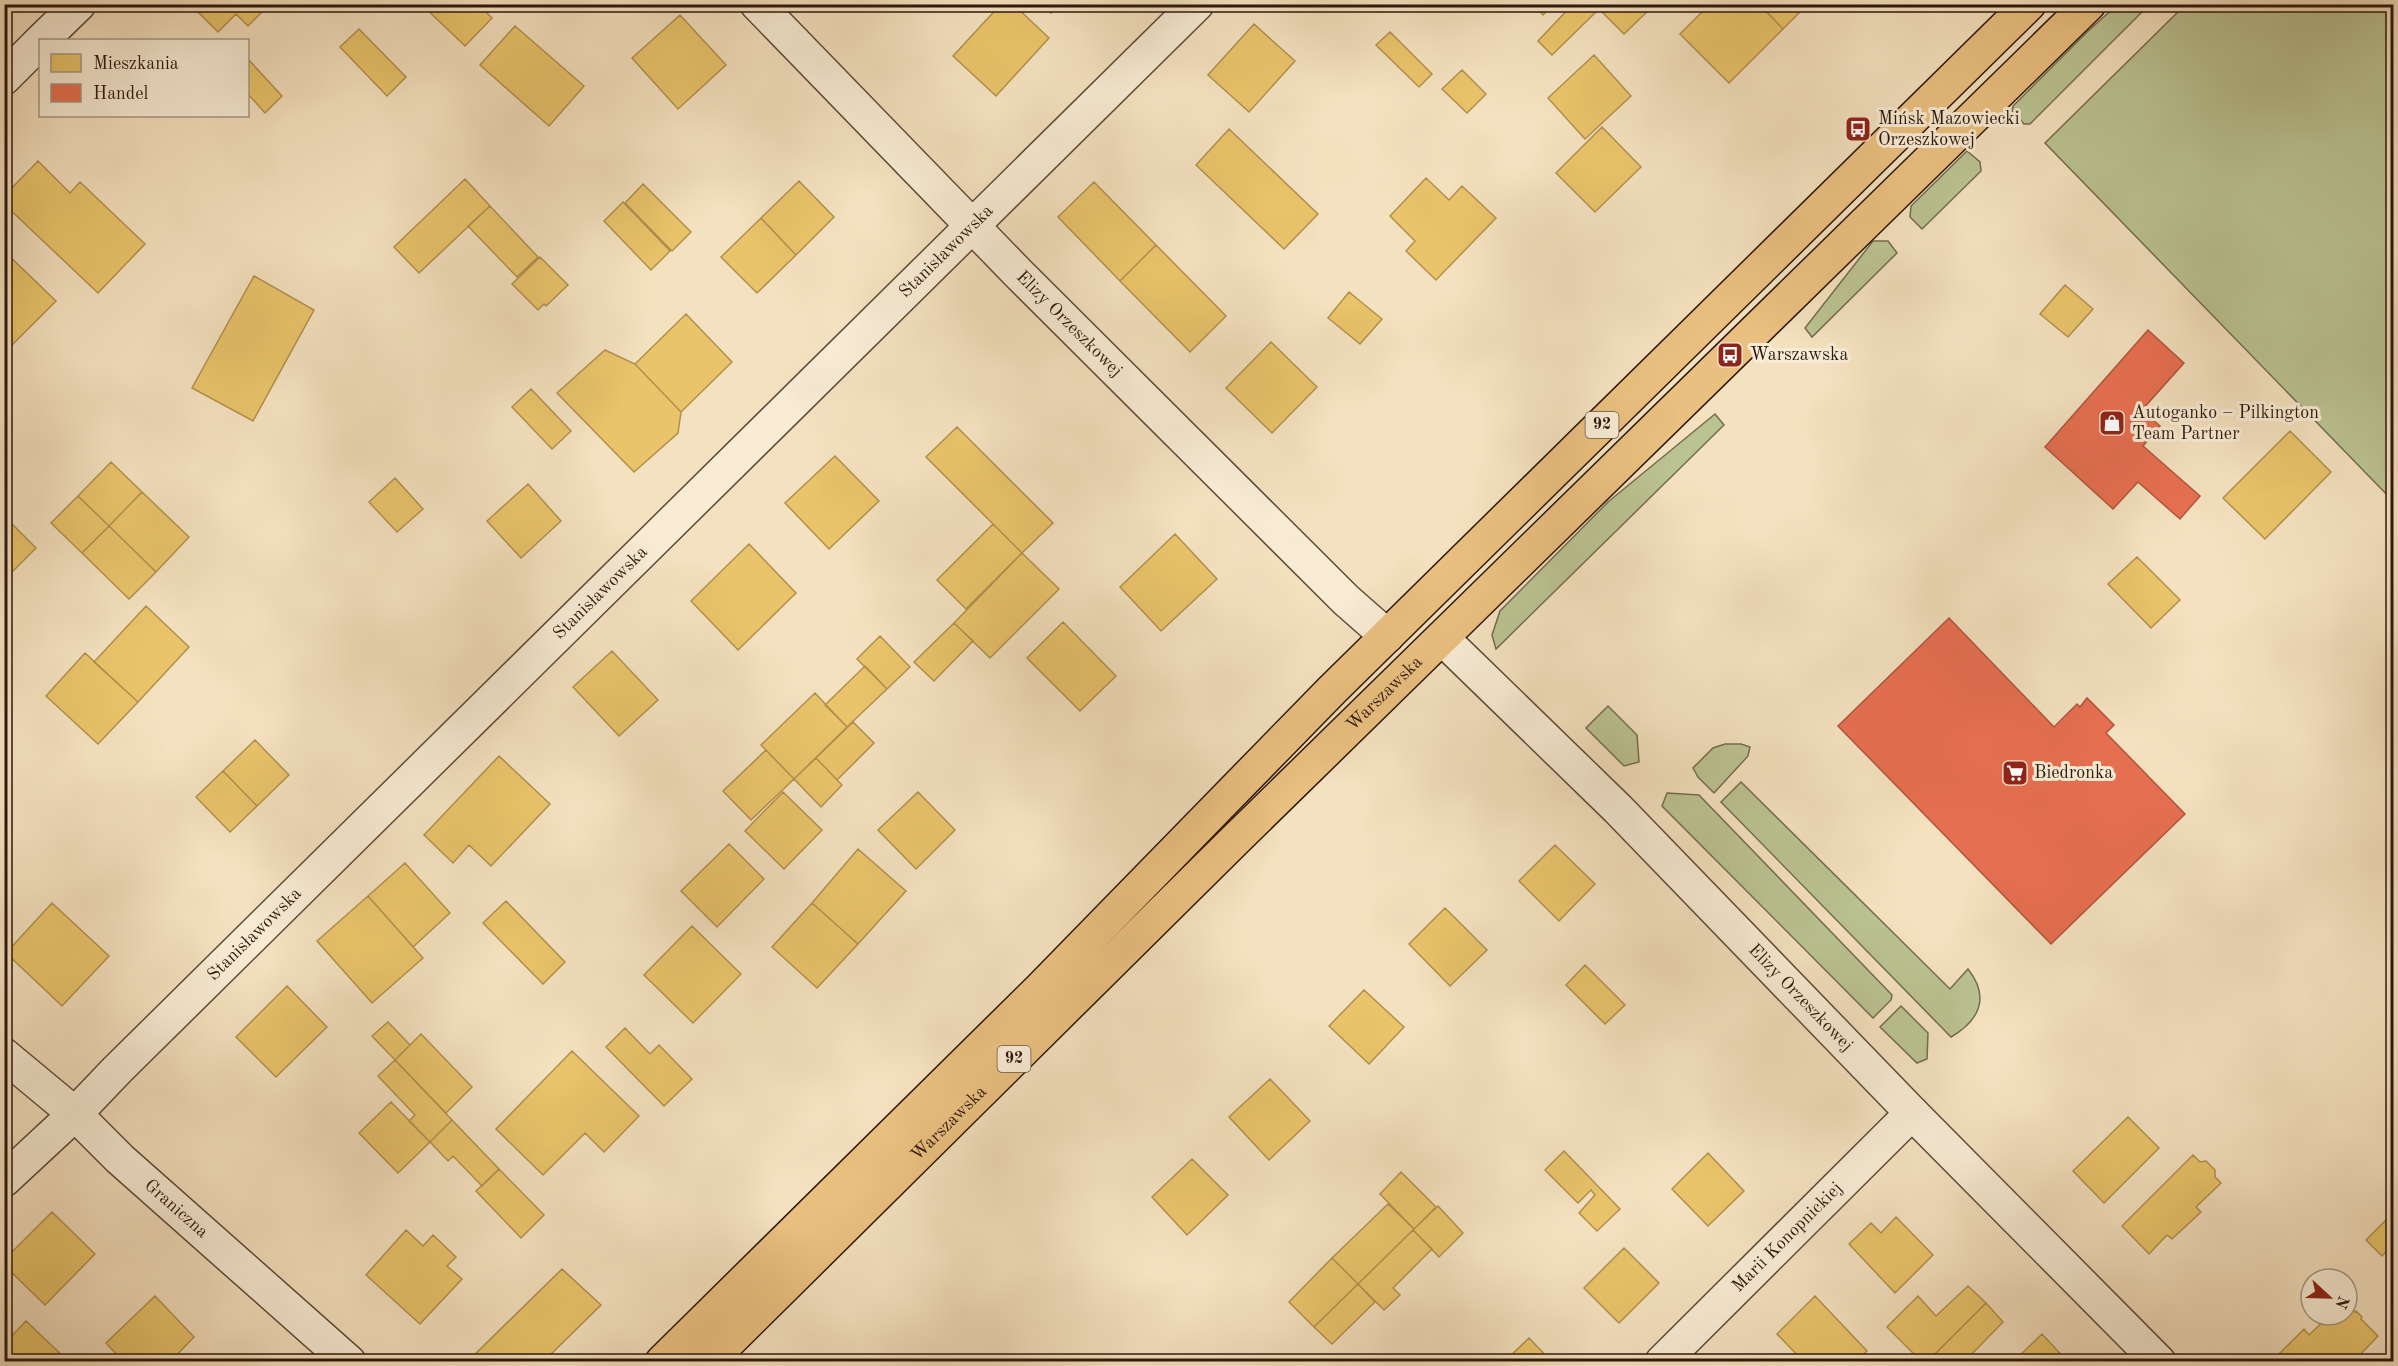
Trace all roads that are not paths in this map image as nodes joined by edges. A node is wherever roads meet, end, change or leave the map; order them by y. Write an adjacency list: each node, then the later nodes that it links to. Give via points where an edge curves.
1 (79, 4): 6 (street)
2 (757, 4): 9 (street, Elizy Orzeszkowej)
3 (1197, 4): 9 (street, Stanisławowska)
4 (2029, 4): 11 (main road, Warszawska / 92)
5 (2089, 4): 10 (main road, Warszawska / 92)
6 (43, 39)
7 (39, 43): 8 (street)
8 (4, 78)
9 (974, 226): 11 (street, Elizy Orzeszkowej, via 1304,558); 15 (street, Stanisławowska)
10 (1472, 608): 11 (main road); 12 (main road, Warszawska / 92)
11 (1387, 636): 18 (main road, Warszawska / 92, via 1049,981)
12 (1442, 638): 14 (street, Elizy Orzeszkowej, via 1618,809); 19 (main road, Warszawska / 92)
13 (4, 1055): 15 (street, Graniczna)
14 (1912, 1113): 20 (street, Marii Konopnickiej); 21 (street, Elizy Orzeszkowej)
15 (75, 1114): 16 (street, Stanisławowska); 17 (street, Graniczna, via 120,1159)
16 (4, 1180)
17 (349, 1362)
18 (662, 1362)
19 (708, 1362)
20 (1662, 1362)
21 (2159, 1362)

